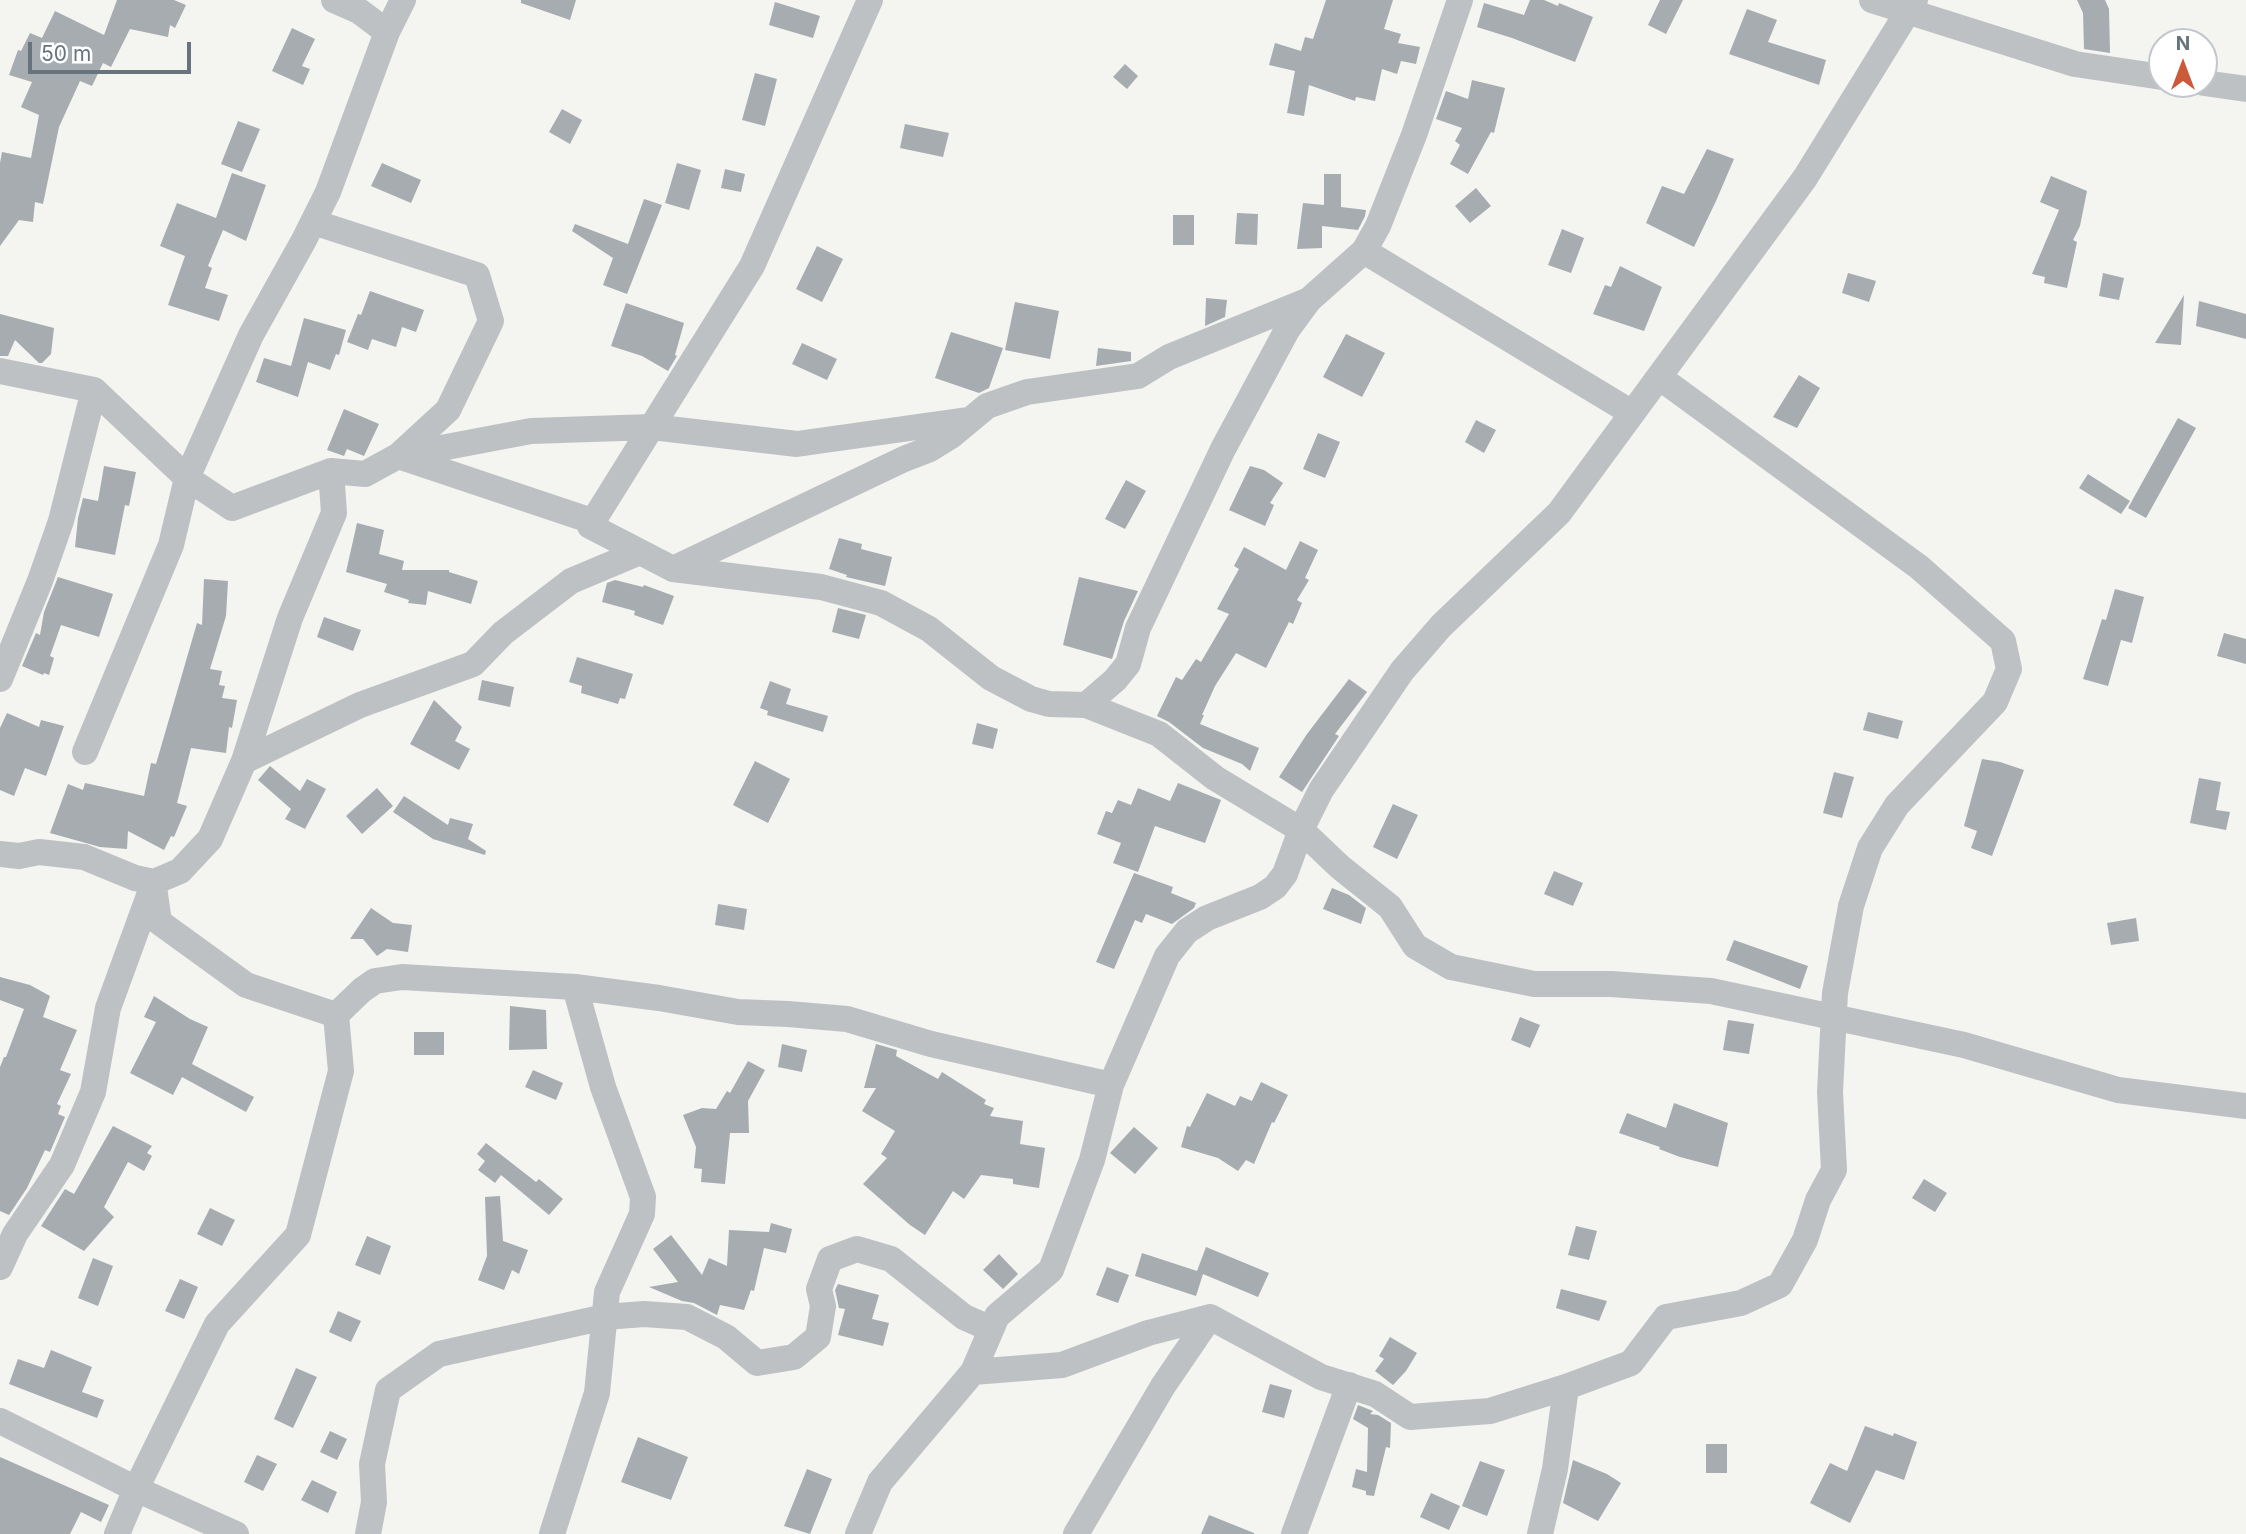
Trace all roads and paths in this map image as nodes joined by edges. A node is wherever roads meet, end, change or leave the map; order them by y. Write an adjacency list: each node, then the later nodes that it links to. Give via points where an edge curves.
1 (334, 0): 7 (street, via 359,11)
2 (403, 0): 7 (street)
3 (870, 0): 19 (street, via 752,267)
4 (1460, 0): 12 (street, via 1414,135)
5 (1872, 0): 6 (street)
6 (1911, 6): 8 (street, via 2075,64); 15 (street, via 1805,178)
7 (387, 32): 11 (street)
8 (2148, 75)
9 (2218, 85): 10 (street)
10 (2246, 89)
11 (313, 222): 20 (street, via 477,275 491,321 448,410); 22 (street, via 251,335)
12 (1364, 251): 13 (street); 17 (street)
13 (1308, 300): 18 (street, via 1169,357 1138,376 1027,391 987,406); 27 (street, via 1223,449 1138,628 1128,664)
14 (0, 371): 16 (street)
15 (1659, 377): 17 (street); 35 (street, via 1919,567 2003,640 2009,669 1995,702 1897,805 1870,848 1851,906)
16 (94, 390): 22 (street); 26 (street, via 61,520)
17 (1632, 413): 30 (street, via 1559,513 1440,626 1402,671 1338,762)
18 (967, 420): 19 (street, via 797,444); 25 (street, via 930,449)
19 (652, 427): 20 (street, via 531,431); 23 (street)
20 (398, 456): 21 (street, via 365,474); 23 (street, via 589,520)
21 (331, 471): 22 (street, via 232,508); 29 (street, via 334,513 290,618)
22 (187, 478): 28 (street, via 171,545)
23 (590, 526): 24 (street)
24 (640, 552): 25 (street); 29 (street, via 571,580 503,633 473,664 360,705)
25 (673, 569): 27 (street, via 821,587 881,603 929,629 991,678 1031,699 1049,705)
26 (0, 679)
27 (1086, 705): 30 (street, via 1159,734 1215,778)
28 (85, 752)
29 (244, 761): 32 (street, via 210,839 180,872)
30 (1300, 830): 35 (street, via 1390,907 1415,946 1451,967 1534,984 1711,991); 36 (street, via 1275,887 1260,898 1208,918 1187,932 1167,956)
31 (0, 854): 32 (street, via 84,857)
32 (154, 882): 34 (street, via 159,922 169,930 246,985); 38 (street, via 108,1009 93,1092 62,1165 15,1234)
33 (575, 987): 34 (street, via 402,977 376,981); 36 (street, via 738,1012 847,1019 932,1044); 39 (street, via 603,1087 643,1197 642,1214 607,1292)
34 (336, 1015): 46 (street, via 341,1071 298,1236 217,1324)
35 (1833, 1016): 37 (street, via 1964,1045 2118,1090); 44 (street, via 1833,1170 1805,1240 1780,1284 1741,1303 1666,1317 1631,1363)
36 (1111, 1085): 41 (street, via 1092,1160 1051,1270 997,1316)
37 (2246, 1106)
38 (0, 1267)
39 (605, 1317): 41 (street, via 687,1317 726,1337 757,1363 794,1357 818,1337 823,1306 819,1289 830,1259 857,1249 891,1259 964,1317); 49 (street, via 439,1354 388,1390 372,1464 374,1502); 50 (street, via 597,1393)
40 (1210, 1317): 42 (street, via 1148,1333 1062,1365); 43 (street, via 1321,1377); 52 (street)
41 (991, 1329): 42 (street)
42 (972, 1372): 51 (street, via 880,1482)
43 (1349, 1385): 44 (street, via 1376,1394 1410,1417 1490,1411); 53 (street)
44 (1566, 1387): 54 (street)
45 (0, 1421): 46 (street)
46 (135, 1489): 47 (street); 48 (street)
47 (117, 1534)
48 (236, 1534)
49 (368, 1534)
50 (552, 1534)
51 (858, 1534)
52 (1076, 1534)
53 (1294, 1534)
54 (1540, 1534)

